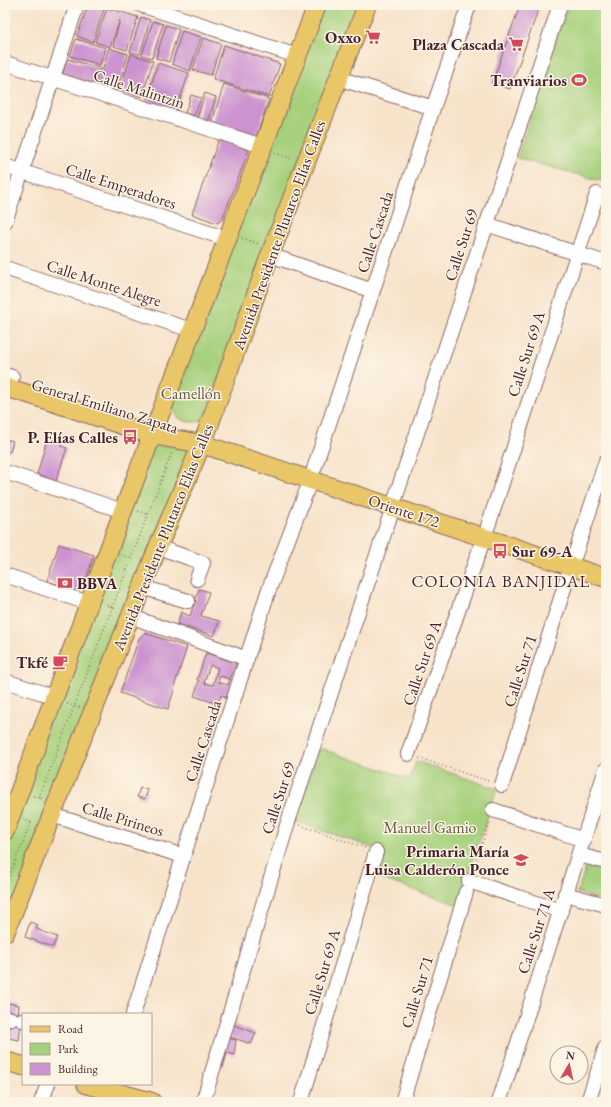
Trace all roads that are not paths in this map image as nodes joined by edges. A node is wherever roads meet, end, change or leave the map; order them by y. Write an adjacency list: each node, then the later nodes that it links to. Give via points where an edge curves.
1 (77, 5): 10 (street)
2 (141, 5): 7 (street)
3 (317, 5): 7 (main road)
4 (367, 5): 9 (main road, Avenida Presidente Plutarco Elías Calles)
5 (469, 5): 11 (street, Calle Cascada)
6 (560, 5): 17 (street, Calle Sur 69)
7 (297, 56): 12 (main road)
8 (5, 63): 10 (street, Calle Malintzin)
9 (338, 78): 11 (street); 19 (main road, Avenida Presidente Plutarco Elías Calles)
10 (53, 79): 12 (street, Calle Malintzin); 14 (street)
11 (434, 108): 23 (street, Calle Cascada)
12 (262, 147): 18 (main road)
13 (5, 166): 14 (street, Calle Emperadores)
14 (21, 171): 16 (street); 18 (street, Calle Emperadores)
15 (597, 194): 20 (street, Calle Sur 69 A)
16 (5, 222)
17 (486, 224): 20 (street); 31 (street, Calle Sur 69)
18 (228, 236): 24 (main road)
19 (271, 252): 23 (street); 27 (main road, Avenida Presidente Plutarco Elías Calles)
20 (578, 253): 21 (street); 33 (street, Calle Sur 69 A)
21 (606, 263)
22 (5, 268): 24 (street, Calle Monte Alegre)
23 (373, 291): 30 (street, Calle Cascada)
24 (191, 330): 26 (main road)
25 (7, 379): 26 (main road, General Emiliano Zapata)
26 (154, 430): 27 (main road, General Emiliano Zapata); 32 (main road)
27 (204, 439): 30 (main road, Oriente 172); 34 (main road, Avenida Presidente Plutarco Elías Calles)
28 (606, 461): 35 (street, Calle Sur 71)
29 (5, 472): 32 (street)
30 (313, 474): 31 (main road, Oriente 172); 44 (street, Calle Cascada, via 268,592)
31 (394, 501): 33 (main road, Oriente 172); 72 (street, Calle Sur 69, via 288,822)
32 (123, 511): 41 (main road)
33 (486, 532): 35 (main road, Oriente 172); 47 (street, Calle Sur 69 A)
34 (158, 547): 39 (street, via 203,562); 40 (main road, Avenida Presidente Plutarco Elías Calles)
35 (573, 561): 36 (main road, Oriente 172); 38 (main road, Oriente 172); 49 (street, Calle Sur 71)
36 (606, 565)
37 (5, 576): 41 (street)
38 (606, 578)
39 (197, 579)
40 (142, 587): 42 (street); 43 (main road, Avenida Presidente Plutarco Elías Calles)
41 (89, 601): 46 (main road)
42 (188, 601)
43 (131, 615): 44 (street); 51 (main road, Avenida Presidente Plutarco Elías Calles)
44 (247, 659): 57 (street, Calle Cascada)
45 (5, 681): 46 (street)
46 (54, 699): 50 (main road)
47 (408, 754)
48 (606, 769): 54 (street, Calle Sur 71 A)
49 (502, 785)
50 (14, 795): 53 (main road)
51 (54, 809): 57 (street, Calle Pirineos); 62 (main road, Avenida Presidente Plutarco Elías Calles)
52 (493, 810): 54 (street)
53 (5, 831)
54 (584, 840): 56 (street, Calle Sur 71 A)
55 (376, 852): 73 (street, Calle Sur 69 A)
56 (579, 855): 58 (street); 59 (street, Calle Sur 71 A)
57 (183, 856): 63 (street, Calle Cascada)
58 (606, 862)
59 (565, 894): 60 (street); 61 (street, Calle Sur 71 A)
60 (606, 905)
61 (561, 911): 74 (street, Calle Sur 71, via 468,887); 75 (street, Calle Sur 71 A)
62 (5, 933)
63 (133, 1013)
64 (606, 1046): 76 (street)
65 (5, 1061): 66 (main road)
66 (22, 1066)
67 (48, 1085): 71 (street)
68 (94, 1085): 69 (main road)
69 (109, 1087): 70 (main road)
70 (141, 1100)
71 (41, 1102)
72 (203, 1102)
73 (301, 1102)
74 (402, 1102)
75 (499, 1102)
76 (588, 1102)

